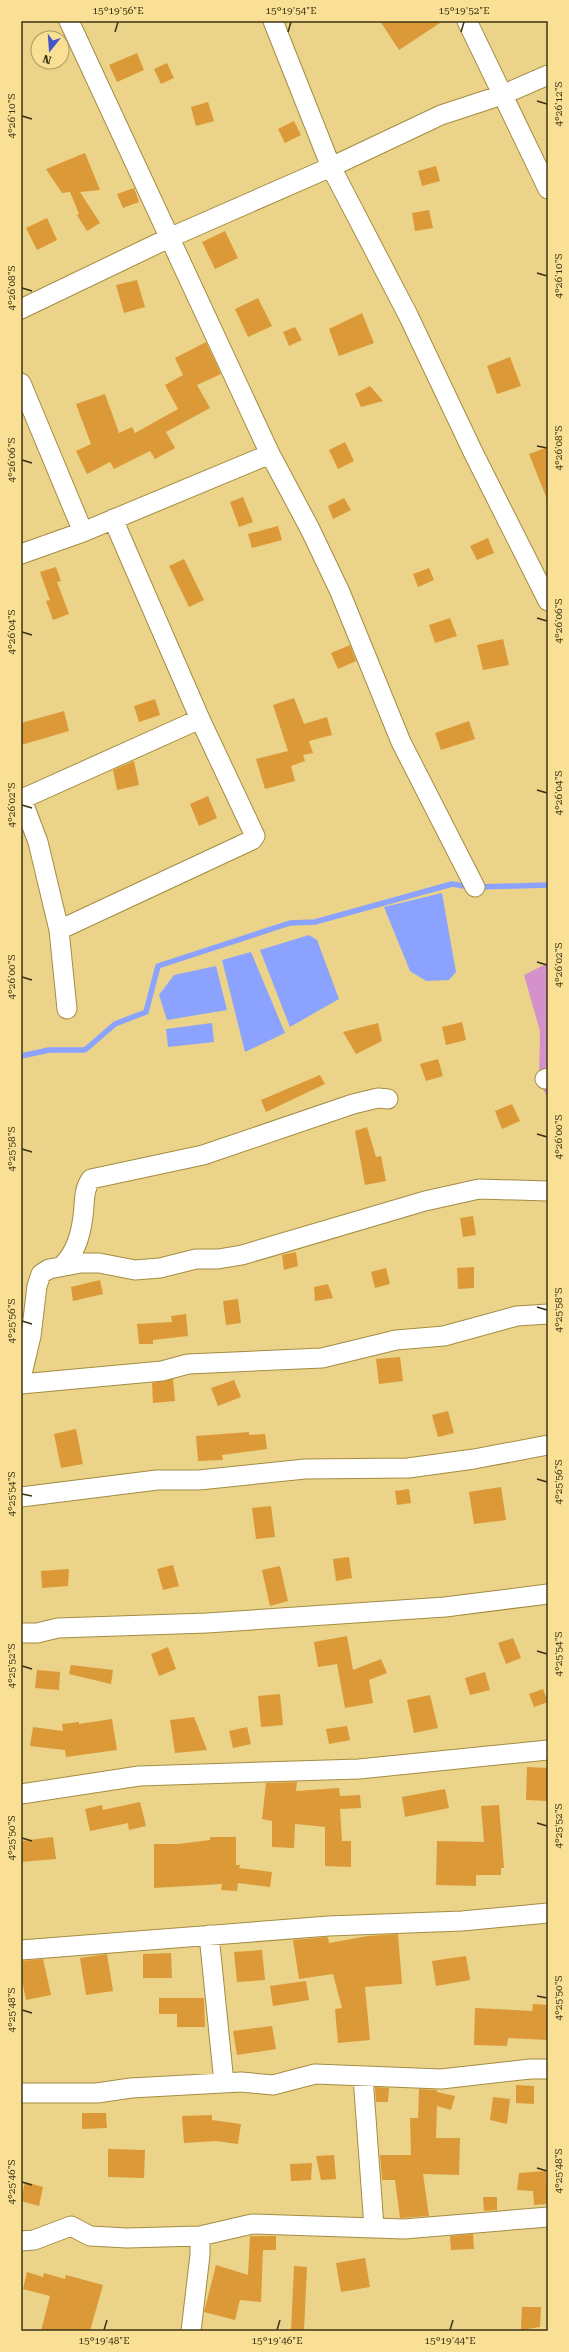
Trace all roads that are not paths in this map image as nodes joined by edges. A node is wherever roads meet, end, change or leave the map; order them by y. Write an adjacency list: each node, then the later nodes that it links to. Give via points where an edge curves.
1 (69, 21): 8 (street)
2 (273, 21): 6 (street)
3 (467, 21): 5 (street)
4 (548, 75): 5 (street)
5 (502, 95): 6 (street, via 442,115); 7 (street)
6 (331, 167): 8 (street); 15 (street, via 408,315)
7 (548, 189)
8 (169, 238): 9 (street); 11 (street)
9 (21, 309)
10 (21, 383): 13 (street)
11 (270, 454): 12 (street); 18 (street, via 337,585 401,742)
12 (113, 519): 13 (street); 16 (street)
13 (83, 532): 14 (street)
14 (21, 554)
15 (548, 601)
16 (200, 719): 17 (street); 19 (street, via 254,833 254,839)
17 (21, 798): 19 (street, via 38,842)
18 (475, 888)
19 (59, 930): 20 (street)
20 (67, 1009)
21 (388, 1099): 23 (street, via 378,1098 340,1108 203,1155 91,1179 85,1188 78,1241 70,1258)
22 (548, 1191): 23 (street, via 479,1189 425,1201 242,1255 196,1259 160,1268 135,1270 99,1263)
23 (63, 1265): 25 (street, via 41,1274)
24 (548, 1314): 26 (street, via 517,1316 444,1336 396,1340 322,1358 188,1364 162,1371)
25 (21, 1378)
26 (21, 1384)
27 (548, 1445): 28 (street, via 474,1460 408,1468 291,1470 199,1480 157,1480)
28 (21, 1497)
29 (548, 1594): 30 (street, via 445,1607 207,1623 58,1628 37,1633)
30 (21, 1633)
31 (548, 1750): 32 (street, via 359,1769 139,1776)
32 (21, 1794)
33 (548, 1913): 34 (street, via 462,1921 329,1926)
34 (209, 1935): 35 (street); 38 (street)
35 (21, 1950)
36 (548, 2069): 37 (street, via 441,2079)
37 (363, 2077): 38 (street, via 315,2074 280,2084); 41 (street)
38 (224, 2083): 39 (street, via 131,2088 97,2093)
39 (21, 2093)
40 (548, 2217): 41 (street, via 404,2229)
41 (374, 2227): 42 (street, via 252,2224)
42 (200, 2236): 43 (street, via 104,2238 84,2234 71,2226 34,2240); 44 (street)
43 (21, 2241)
44 (191, 2331)

